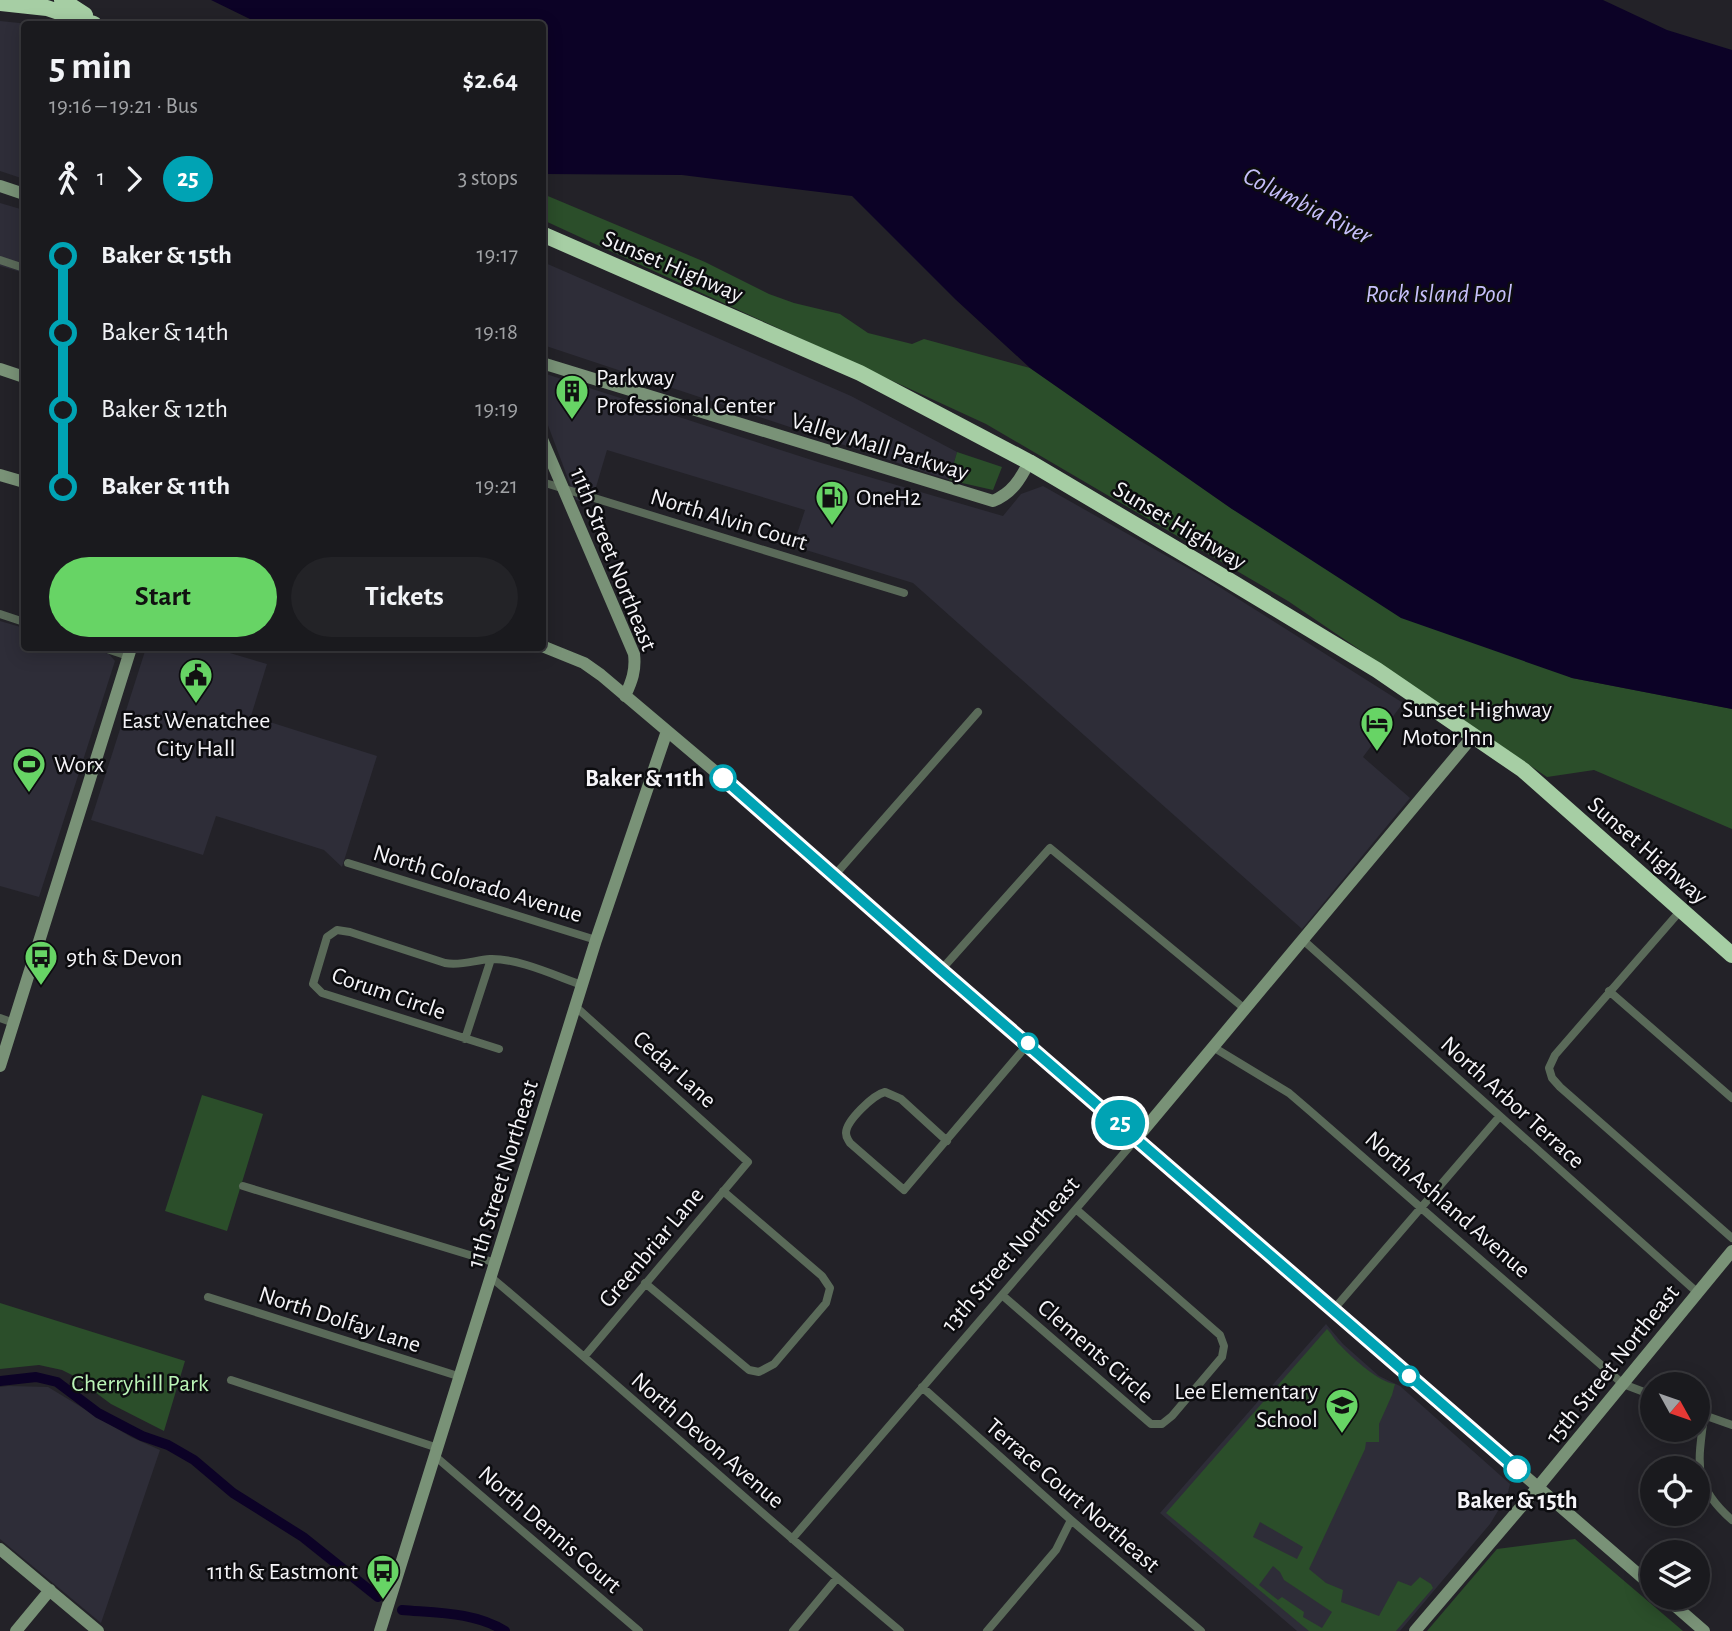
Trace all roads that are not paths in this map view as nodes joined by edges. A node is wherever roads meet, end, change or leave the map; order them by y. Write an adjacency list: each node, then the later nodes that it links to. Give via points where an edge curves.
1 (49, 0): 5 (highway)
2 (62, 0): 6 (highway)
3 (0, 3): 4 (highway, via 47,8)
4 (87, 21)
5 (90, 21)
6 (92, 21)
7 (0, 186): 8 (main road)
8 (21, 193)
9 (546, 236): 16 (highway, Sunset Highway, via 860,373)
10 (0, 260): 11 (street)
11 (21, 267)
12 (546, 364): 16 (main road, Valley Mall Parkway, via 993,502 1006,496)
13 (0, 369): 14 (main road)
14 (21, 376)
15 (546, 449): 20 (main road, 11th Street Northeast)
16 (1029, 462): 29 (highway, Sunset Highway, via 1377,670)
17 (0, 475): 18 (main road)
18 (21, 481)
19 (546, 483): 20 (street, North Alvin Court)
20 (562, 488): 21 (street, North Alvin Court); 26 (main road, 11th Street Northeast, via 635,654)
21 (904, 593)
22 (0, 614): 23 (street)
23 (21, 621)
24 (546, 648): 26 (main road, via 584,663)
25 (130, 652): 43 (main road)
26 (625, 696): 28 (main road)
27 (978, 712): 31 (street)
28 (667, 731): 31 (main road); 33 (main road, 11th Street Northeast)
29 (1474, 736): 32 (highway, Sunset Highway, via 1523,770); 34 (main road, 13th Street Northeast)
30 (348, 863): 33 (street, North Colorado Avenue)
31 (834, 876): 37 (main road)
32 (1681, 910): 35 (highway, Sunset Highway); 39 (street)
33 (596, 940): 38 (main road, 11th Street Northeast)
34 (1303, 940): 41 (main road, 13th Street Northeast); 50 (street, North Arbor Terrace)
35 (1732, 955)
36 (491, 959): 38 (street, Corum Circle); 44 (street, Corum Circle); 44 (street, Corum Circle, via 445,964 337,930 327,937 315,987 328,996)
37 (941, 970): 41 (street, via 1050,848); 45 (main road)
38 (582, 985): 40 (main road, 11th Street Northeast)
39 (1609, 991): 49 (street); 58 (street, via 1555,1055 1549,1068 1552,1078)
40 (576, 1007): 53 (street, Cedar Lane); 60 (main road, 11th Street Northeast)
41 (1245, 1009): 46 (main road, 13th Street Northeast)
42 (0, 1018): 43 (street)
43 (14, 1023): 48 (main road)
44 (465, 1039): 47 (street, Corum Circle)
45 (1028, 1044): 51 (main road); 52 (street)
46 (1213, 1048): 51 (main road, 13th Street Northeast); 56 (street, North Ashland Avenue, via 1289,1093)
47 (499, 1049)
48 (0, 1066)
49 (1732, 1098)
50 (1499, 1117): 56 (street); 63 (street, North Arbor Terrace)
51 (1137, 1138): 57 (street, 13th Street Northeast); 66 (main road)
52 (947, 1141): 52 (street, via 901,1099 885,1091 846,1129 850,1143 904,1189)
53 (748, 1162): 55 (street, Greenbriar Lane)
54 (243, 1186): 60 (street)
55 (723, 1191): 62 (street, Greenbriar Lane); 62 (street, via 822,1276 830,1288 826,1303 783,1354 767,1369 749,1370)
56 (1421, 1206): 66 (street); 70 (street, North Ashland Avenue)
57 (1077, 1210): 64 (street, 13th Street Northeast); 64 (street, Clements Circle, via 1220,1335 1222,1357 1172,1416 1162,1424 1152,1424)
58 (1732, 1238)
59 (1732, 1251): 63 (main road, 15th Street Northeast)
60 (496, 1263): 61 (main road, 11th Street Northeast)
61 (492, 1278): 67 (street, North Devon Avenue); 68 (main road, 11th Street Northeast)
62 (645, 1283): 67 (street, Greenbriar Lane)
63 (1698, 1293): 70 (main road, 15th Street Northeast)
64 (1002, 1295): 71 (street, 13th Street Northeast)
65 (208, 1297): 68 (street, North Dolfay Lane)
66 (1334, 1309): 77 (main road)
67 (584, 1357): 80 (street, North Devon Avenue)
68 (461, 1377): 76 (main road, 11th Street Northeast)
69 (231, 1380): 76 (street, North Dennis Court)
70 (1623, 1384): 72 (street, North Ashland Avenue); 77 (main road, 15th Street Northeast)
71 (922, 1387): 78 (street, Terrace Court Northeast); 80 (street, 13th Street Northeast)
72 (1640, 1390)
73 (1710, 1418): 74 (street)
74 (1732, 1425)
75 (1699, 1442): 79 (street, via 1698,1462 1705,1488)
76 (437, 1452): 89 (main road, 11th Street Northeast); 90 (street, North Dennis Court)
77 (1538, 1487): 82 (main road); 96 (main road, 15th Street Northeast)
78 (1071, 1520): 86 (street, Terrace Court Northeast); 93 (street, via 1056,1550)
79 (1732, 1520)
80 (792, 1539): 83 (street, North Devon Avenue)
81 (0, 1549): 84 (main road)
82 (1640, 1576)
83 (837, 1578): 91 (street); 92 (street, North Devon Avenue)
84 (50, 1590): 87 (main road); 88 (main road)
85 (1680, 1610): 97 (main road)
86 (1191, 1623): 94 (street); 95 (street, Terrace Court Northeast)
87 (16, 1631)
88 (98, 1631)
89 (380, 1631)
90 (639, 1631)
91 (793, 1631)
92 (900, 1631)
93 (987, 1631)
94 (1185, 1631)
95 (1201, 1631)
96 (1415, 1631)
97 (1704, 1631)

